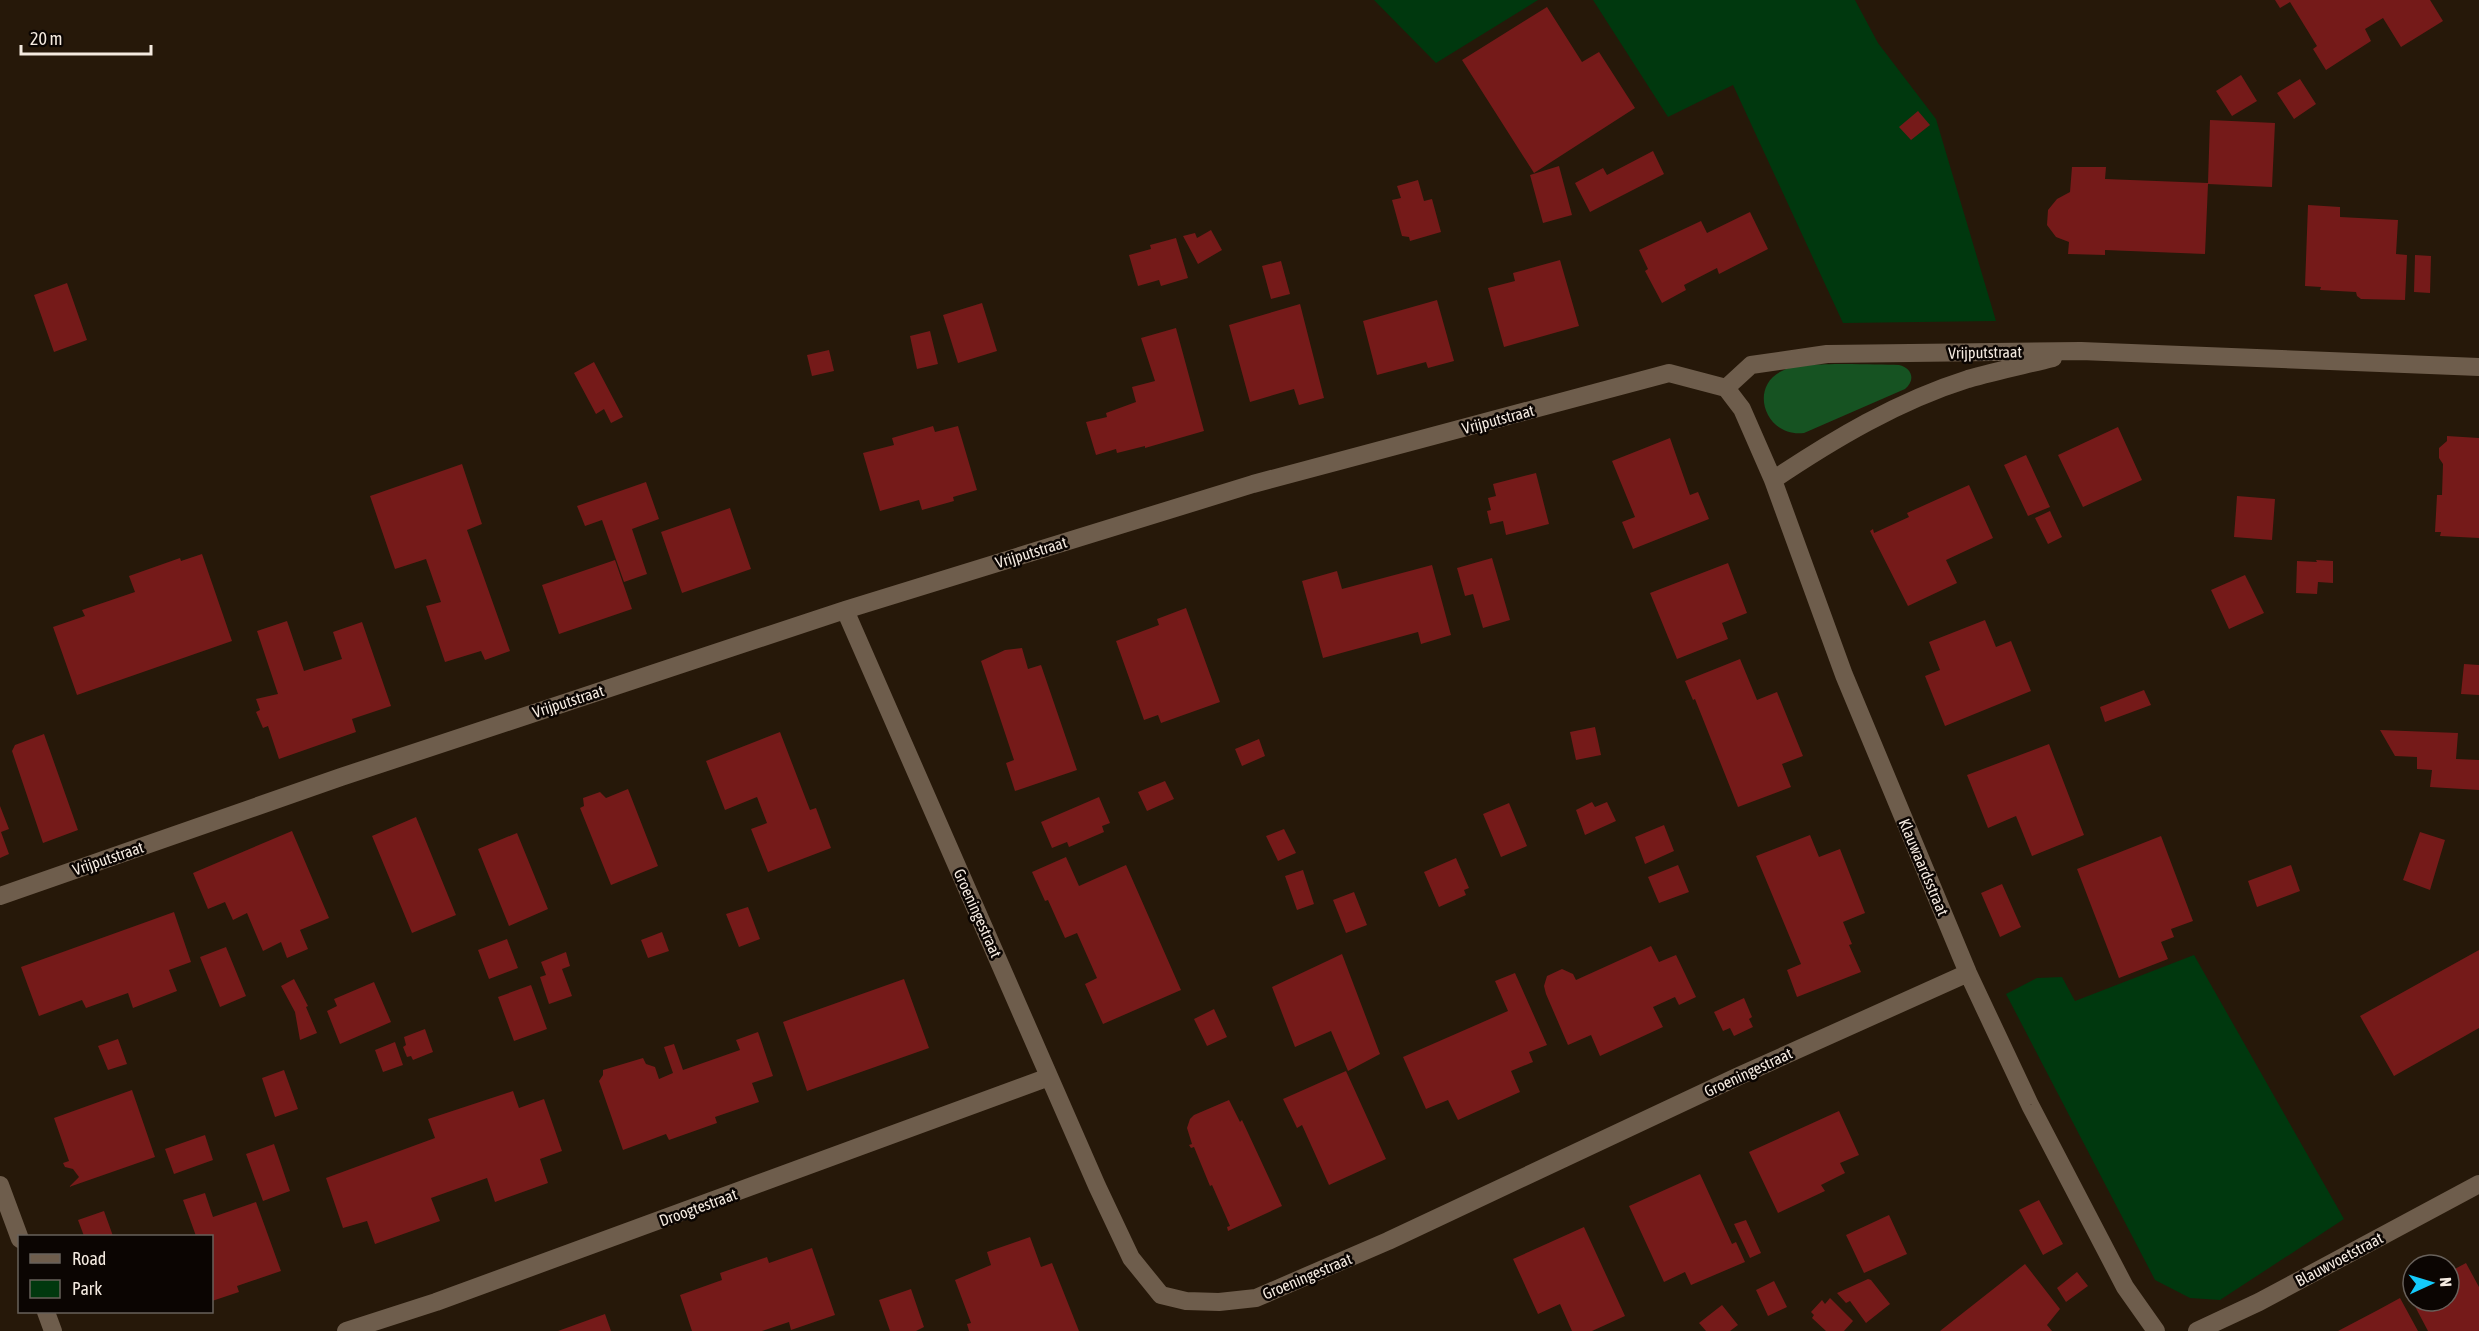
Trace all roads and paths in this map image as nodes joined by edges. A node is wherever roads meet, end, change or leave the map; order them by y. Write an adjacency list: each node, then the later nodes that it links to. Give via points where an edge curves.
1 (2081, 351): 2 (street, Vrijputstraat); 3 (street, Vrijputstraat, via 1827,354 1751,365); 4 (street, Vrijputstraat, via 1967,380 1904,404 1829,442)
2 (2479, 367)
3 (1726, 387): 4 (street, Klauwaardsstraat, via 1742,409); 5 (street, Vrijputstraat, via 1669,373 1253,484)
4 (1773, 480): 7 (street, Klauwaardsstraat, via 1844,675)
5 (845, 610): 6 (street, Vrijputstraat, via 330,781); 8 (street, Groeningestraat)
6 (0, 896)
7 (1968, 973): 8 (street, Groeningestraat, via 1256,1298 1186,1301 1161,1295 1131,1258); 15 (street, Klauwaardsstraat, via 2030,1105 2125,1287)
8 (1049, 1077): 14 (street, Droogtestraat, via 436,1302)
9 (2479, 1184): 16 (street, Blauwvoetstraat)
10 (0, 1185): 11 (street)
11 (19, 1235)
12 (47, 1313): 13 (street)
13 (53, 1331)
14 (346, 1331)
15 (2156, 1331)
16 (2197, 1331)

